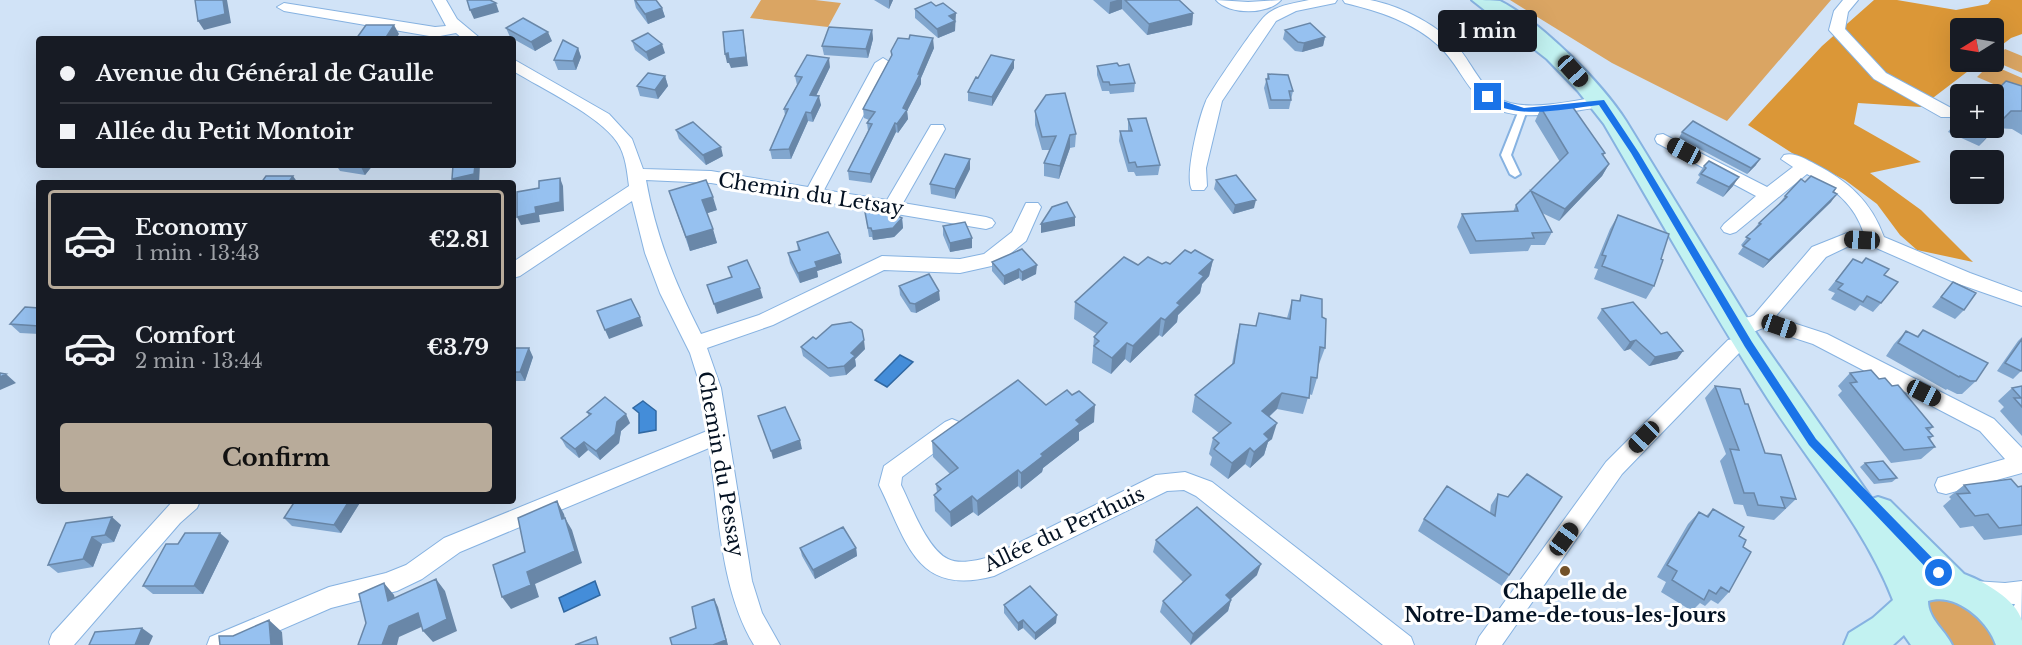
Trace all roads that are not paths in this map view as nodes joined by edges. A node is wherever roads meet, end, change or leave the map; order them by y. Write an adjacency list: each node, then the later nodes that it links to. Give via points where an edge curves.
1 (439, 0): 9 (street, via 450,22)
2 (1223, 0): 3 (street, via 1239,7 1266,5)
3 (1274, 0)
4 (1330, 0): 20 (street, via 1292,8 1271,18 1214,101 1197,168)
5 (1350, 0): 14 (street, via 1375,4 1430,31 1453,51 1488,97)
6 (1484, 0): 13 (street, via 1547,46)
7 (1851, 0): 15 (street, via 1841,11 1837,30 1880,76)
8 (284, 7): 9 (street, via 435,32)
9 (459, 28): 10 (street)
10 (469, 36)
11 (883, 63): 21 (street)
12 (516, 66): 19 (street, Chemin du Pessay, via 603,118 624,139)
13 (1601, 102): 14 (street); 30 (street)
14 (1524, 110): 18 (lane, via 1506,155)
15 (1947, 113)
16 (937, 129): 23 (street)
17 (1663, 140): 22 (street)
18 (1515, 174)
19 (637, 182): 21 (street, Chemin du Letsay, via 711,177); 28 (street); 31 (street, Chemin du Pessay, via 654,253)
20 (1198, 186)
21 (813, 194): 23 (street, Chemin du Letsay)
22 (1768, 195): 26 (street); 27 (street, via 1798,163 1855,197)
23 (892, 207): 25 (street, Chemin du Letsay)
24 (1032, 207): 31 (street, via 1020,236 989,260 960,266 882,263 766,320)
25 (986, 222)
26 (1730, 228)
27 (1876, 241): 29 (street); 30 (street, via 1847,239 1819,252)
28 (516, 268)
29 (2022, 299)
30 (1749, 329): 34 (street); 35 (street, via 1820,339 1986,425); 46 (street, via 1614,468)
31 (695, 344): 33 (street, Chemin du Pessay, via 711,388)
32 (967, 419): 45 (street, Allée du Perthuis, via 892,472 890,485 928,558 946,570 970,572 994,566 1164,482 1185,481 1204,489)
33 (719, 435): 43 (street, via 452,545 421,568 397,579 329,598); 44 (street, Chemin du Pessay, via 741,581 751,618)
34 (1813, 442): 38 (street, via 1895,530); 40 (street, via 1878,532 1897,567)
35 (2022, 463): 36 (street)
36 (1946, 485)
37 (186, 504): 42 (street)
38 (1961, 589): 39 (street); 40 (street, via 1925,585 1915,591); 41 (street, via 1989,605)
39 (2022, 592)
40 (1910, 604): 47 (street, via 1885,630); 48 (street, via 1914,622)
41 (2016, 631)
42 (61, 642)
43 (219, 645)
44 (768, 645)
45 (1402, 645)
46 (1488, 645)
47 (1862, 645)
48 (1934, 645)

